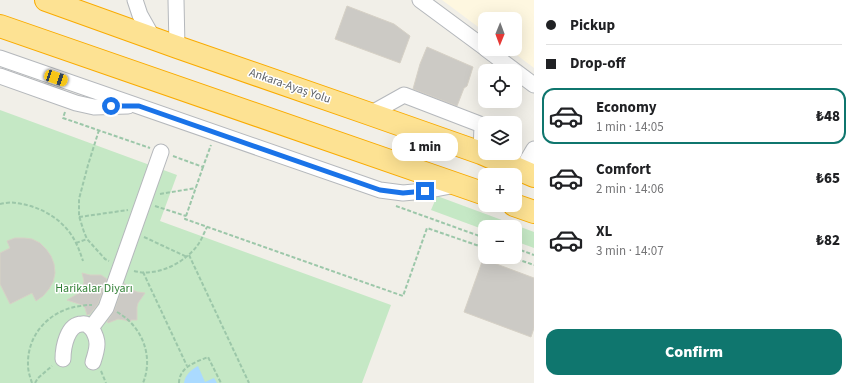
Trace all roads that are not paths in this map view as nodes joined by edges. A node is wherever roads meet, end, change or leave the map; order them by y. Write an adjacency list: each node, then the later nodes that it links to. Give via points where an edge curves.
1 (46, 0): 6 (highway, Ankara-Ayaş Yolu)
2 (135, 0): 6 (street)
3 (176, 0): 8 (street)
4 (420, 0): 7 (street)
5 (0, 26): 21 (highway)
6 (153, 38): 8 (highway, Ankara-Ayaş Yolu)
7 (478, 43)
8 (177, 47): 14 (highway, Ankara-Ayaş Yolu)
9 (496, 56): 12 (street)
10 (0, 58): 13 (street)
11 (0, 76): 13 (street, via 69,101 94,107)
12 (534, 84)
13 (139, 106): 21 (street, via 380,190 403,193)
14 (370, 114): 15 (street, via 404,95); 18 (highway, Ankara-Ayaş Yolu)
15 (478, 123)
16 (534, 149): 20 (street)
17 (161, 152): 25 (street, via 106,308)
18 (478, 152)
19 (497, 160): 20 (highway, Ankara-Ayaş Yolu)
20 (527, 173)
21 (458, 184): 22 (highway)
22 (478, 191)
23 (522, 208): 24 (highway)
24 (534, 212)
25 (91, 328): 26 (street, via 86,324 80,324 71,330 64,346); 27 (street, via 97,343)
26 (63, 360)
27 (93, 362)

